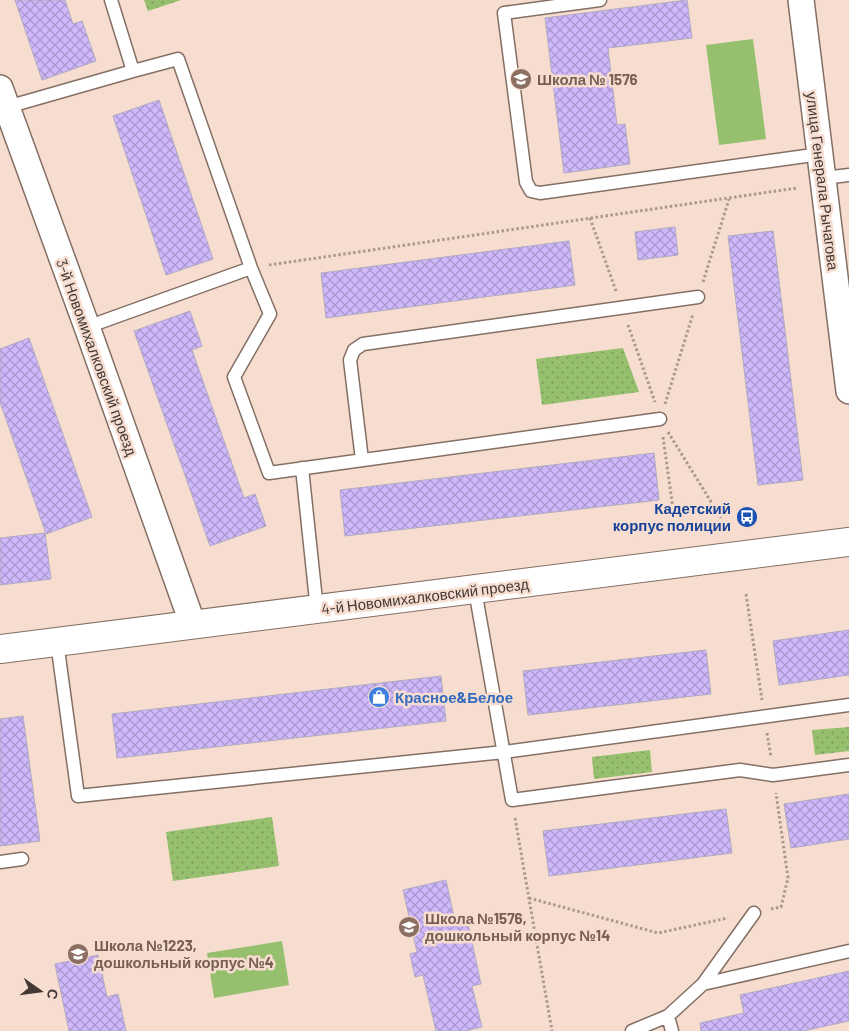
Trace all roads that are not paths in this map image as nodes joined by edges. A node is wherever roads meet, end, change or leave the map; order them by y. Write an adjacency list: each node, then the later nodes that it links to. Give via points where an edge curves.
1 (110, 0): 4 (lane)
2 (600, 0): 6 (lane, via 504,14 526,182 531,191 540,193)
3 (801, 0): 6 (street, улица Генерала Рычагова)
4 (133, 71): 5 (lane); 9 (lane, via 178,58)
5 (3, 98): 11 (street, 3-й Новомихалковский проезд)
6 (820, 154): 8 (street, улица Генерала Рычагова)
7 (849, 175): 8 (lane)
8 (823, 178): 12 (street, улица Генерала Рычагова)
9 (251, 268): 11 (lane); 15 (lane, via 270,314 234,377 269,473)
10 (698, 297): 14 (lane, via 363,344 354,350 350,360)
11 (87, 327): 19 (street, 3-й Новомихалковский проезд)
12 (849, 391)
13 (660, 419): 14 (lane)
14 (362, 460): 15 (lane)
15 (302, 468): 18 (lane)
16 (849, 542): 17 (street, 4-й Новомихалковский проезд)
17 (475, 590): 18 (street, 4-й Новомихалковский проезд); 23 (lane)
18 (317, 610): 19 (street, 4-й Новомихалковский проезд)
19 (193, 626): 20 (street, 4-й Новомихалковский проезд)
20 (57, 642): 21 (street, 4-й Новомихалковский проезд); 23 (lane, via 78,796)
21 (0, 649)
22 (849, 705): 23 (lane)
23 (504, 752): 24 (lane, via 512,800 740,770 774,775)
24 (849, 765)
25 (22, 859): 26 (lane)
26 (0, 862)
27 (754, 912): 29 (lane)
28 (849, 951): 29 (lane)
29 (703, 984): 30 (lane)
30 (668, 1016): 31 (lane); 32 (lane)
31 (632, 1031)
32 (672, 1031)

